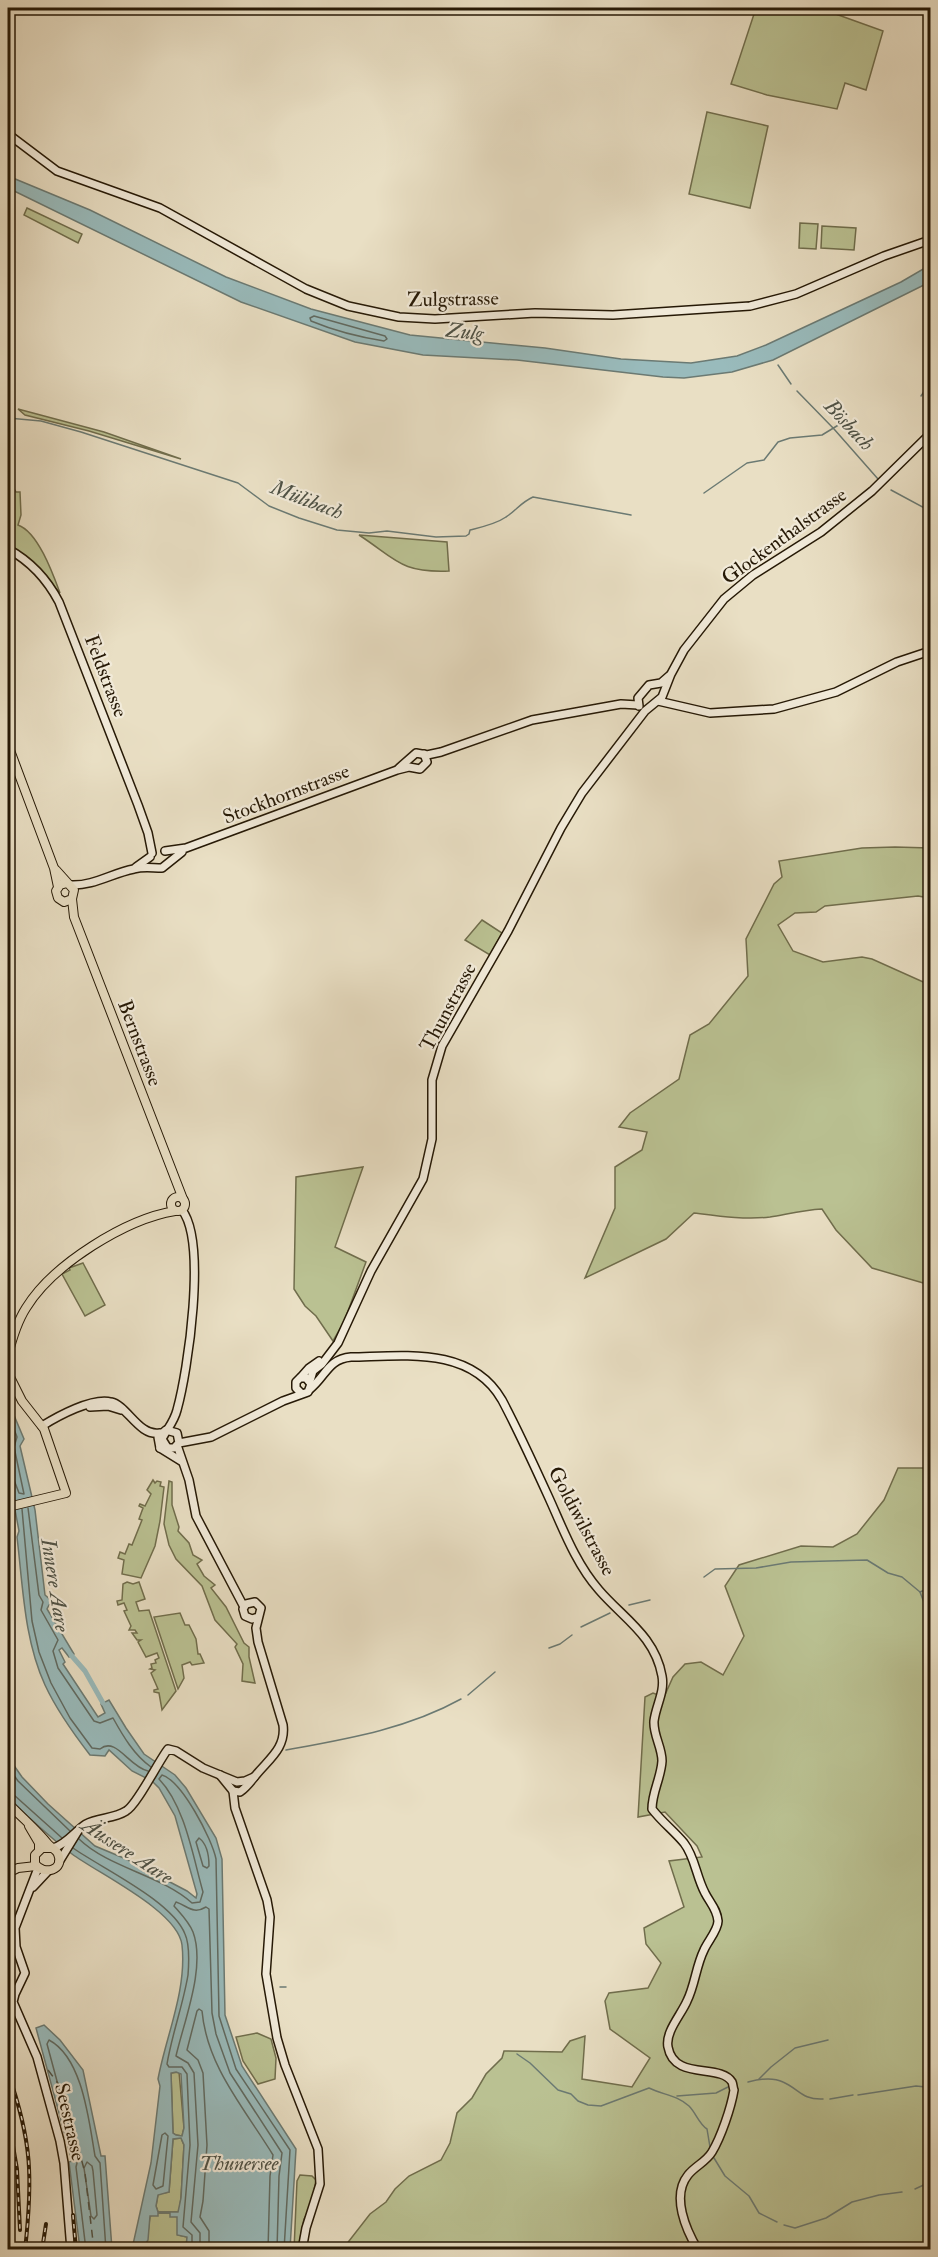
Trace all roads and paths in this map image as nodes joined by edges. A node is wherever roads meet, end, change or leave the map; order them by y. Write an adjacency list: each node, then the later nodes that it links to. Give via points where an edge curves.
1 (8, 134): 2 (main road, Zulgstrasse, via 57,171 160,208 306,289 348,306 405,317 613,315 756,305 796,294)
2 (930, 240)
3 (930, 434): 6 (main road, Glockenthalstrasse, via 872,491 827,527 728,594 696,633)
4 (8, 549): 19 (main road, Feldstrasse, via 36,569 59,602)
5 (930, 651): 11 (main road, via 897,662 836,692 792,705 723,713)
6 (671, 674): 7 (main road, Glockenthalstrasse); 8 (main road, Glockenthalstrasse)
7 (658, 684): 8 (main road); 10 (main road, Glockenthalstrasse, via 649,685)
8 (663, 693): 9 (main road, Glockenthalstrasse); 11 (main road)
9 (658, 701): 10 (main road, Glockenthalstrasse); 11 (main road)
10 (641, 704): 13 (main road, via 621,704 524,722); 36 (main road, Thunstrasse, via 634,724 576,801 508,931 444,1040 432,1080 432,1140 424,1177 371,1270 341,1338 329,1356 310,1367)
11 (677, 705)
12 (8, 745): 25 (main road)
13 (441, 752): 14 (main road); 16 (main road)
14 (423, 754): 15 (main road, via 416,753); 16 (main road)
15 (410, 760): 17 (main road); 18 (main road, Stockhornstrasse)
16 (427, 762): 17 (main road, via 420,769)
17 (413, 768): 18 (main road, Stockhornstrasse)
18 (397, 770): 20 (main road, Stockhornstrasse)
19 (148, 833): 21 (main road, Feldstrasse); 22 (main road, Feldstrasse)
20 (186, 849): 21 (main road, Stockhornstrasse); 23 (main road, Stockhornstrasse)
21 (163, 850): 22 (main road, Stockhornstrasse); 23 (main road)
22 (151, 855): 24 (main road, Feldstrasse); 26 (main road)
23 (168, 861): 24 (main road, Stockhornstrasse, via 162,868)
24 (153, 867): 26 (main road)
25 (54, 868): 27 (main road); 29 (main road)
26 (134, 869): 28 (main road)
27 (69, 884): 28 (main road); 29 (main road); 30 (main road, via 74,889)
28 (87, 885): 30 (main road)
29 (58, 887): 30 (main road, via 57,897)
30 (70, 899): 31 (main road, Bernstrasse, via 176,1182)
31 (176, 1200): 32 (main road, via 172,1209); 32 (main road, Bernstrasse, via 186,1205); 33 (main road)
32 (179, 1211): 33 (main road); 40 (main road, via 190,1226 194,1278)
33 (159, 1214): 34 (main road, via 109,1236 53,1277 26,1308)
34 (8, 1355)
35 (8, 1373): 41 (main road, via 22,1401)
36 (308, 1381): 37 (main road, via 297,1380); 38 (main road, via 306,1393); 64 (main road, Goldiwilstrasse, via 342,1358 420,1356 462,1364 487,1382 510,1415 588,1575 637,1626 659,1664 663,1689 654,1720 662,1757 652,1809 692,1856 718,1924 704,1950 688,2001 671,2030 668,2048 681,2066 726,2077 732,2081 734,2091 712,2152 688,2175 681,2192 682,2214)
37 (295, 1385): 38 (main road); 39 (main road)
38 (301, 1393): 39 (main road)
39 (283, 1401): 42 (main road, via 211,1437 196,1440)
40 (177, 1411): 42 (main road); 42 (main road)
41 (43, 1427): 42 (main road, via 96,1402 111,1402 146,1430); 45 (main road, via 66,1492)
42 (172, 1435): 43 (main road, via 171,1448); 43 (main road, via 157,1442); 44 (main road)
43 (163, 1448): 44 (main road)
44 (182, 1461): 46 (main road, via 196,1516)
45 (11, 1506)
46 (236, 1589): 47 (main road); 48 (main road)
47 (252, 1602): 48 (main road); 49 (main road, via 261,1608)
48 (244, 1607): 50 (main road, via 244,1614)
49 (258, 1617): 50 (main road); 51 (main road)
50 (250, 1619): 51 (main road)
51 (256, 1628): 52 (main road, via 284,1731 279,1748 251,1782)
52 (237, 1788): 55 (main road, via 168,1749 128,1810 113,1818 90,1822 78,1831 74,1841); 63 (main road, via 238,1817 269,1910 266,1974 277,2038 319,2154 320,2184)
53 (8, 1803): 54 (main road)
54 (28, 1824): 55 (main road); 56 (main road, via 39,1843)
55 (58, 1848): 56 (main road); 59 (main road, via 59,1862)
56 (37, 1852): 57 (main road); 58 (main road)
57 (37, 1867): 58 (main road); 59 (main road); 61 (main road)
58 (18, 1868): 60 (main road)
59 (47, 1872): 61 (main road)
60 (8, 1873)
61 (32, 1889): 62 (main road, Seestrasse, via 15,1928 16,1947 25,1971 14,1996 15,2008 37,2057 60,2141)
62 (71, 2250)
63 (302, 2250)
64 (699, 2250)

